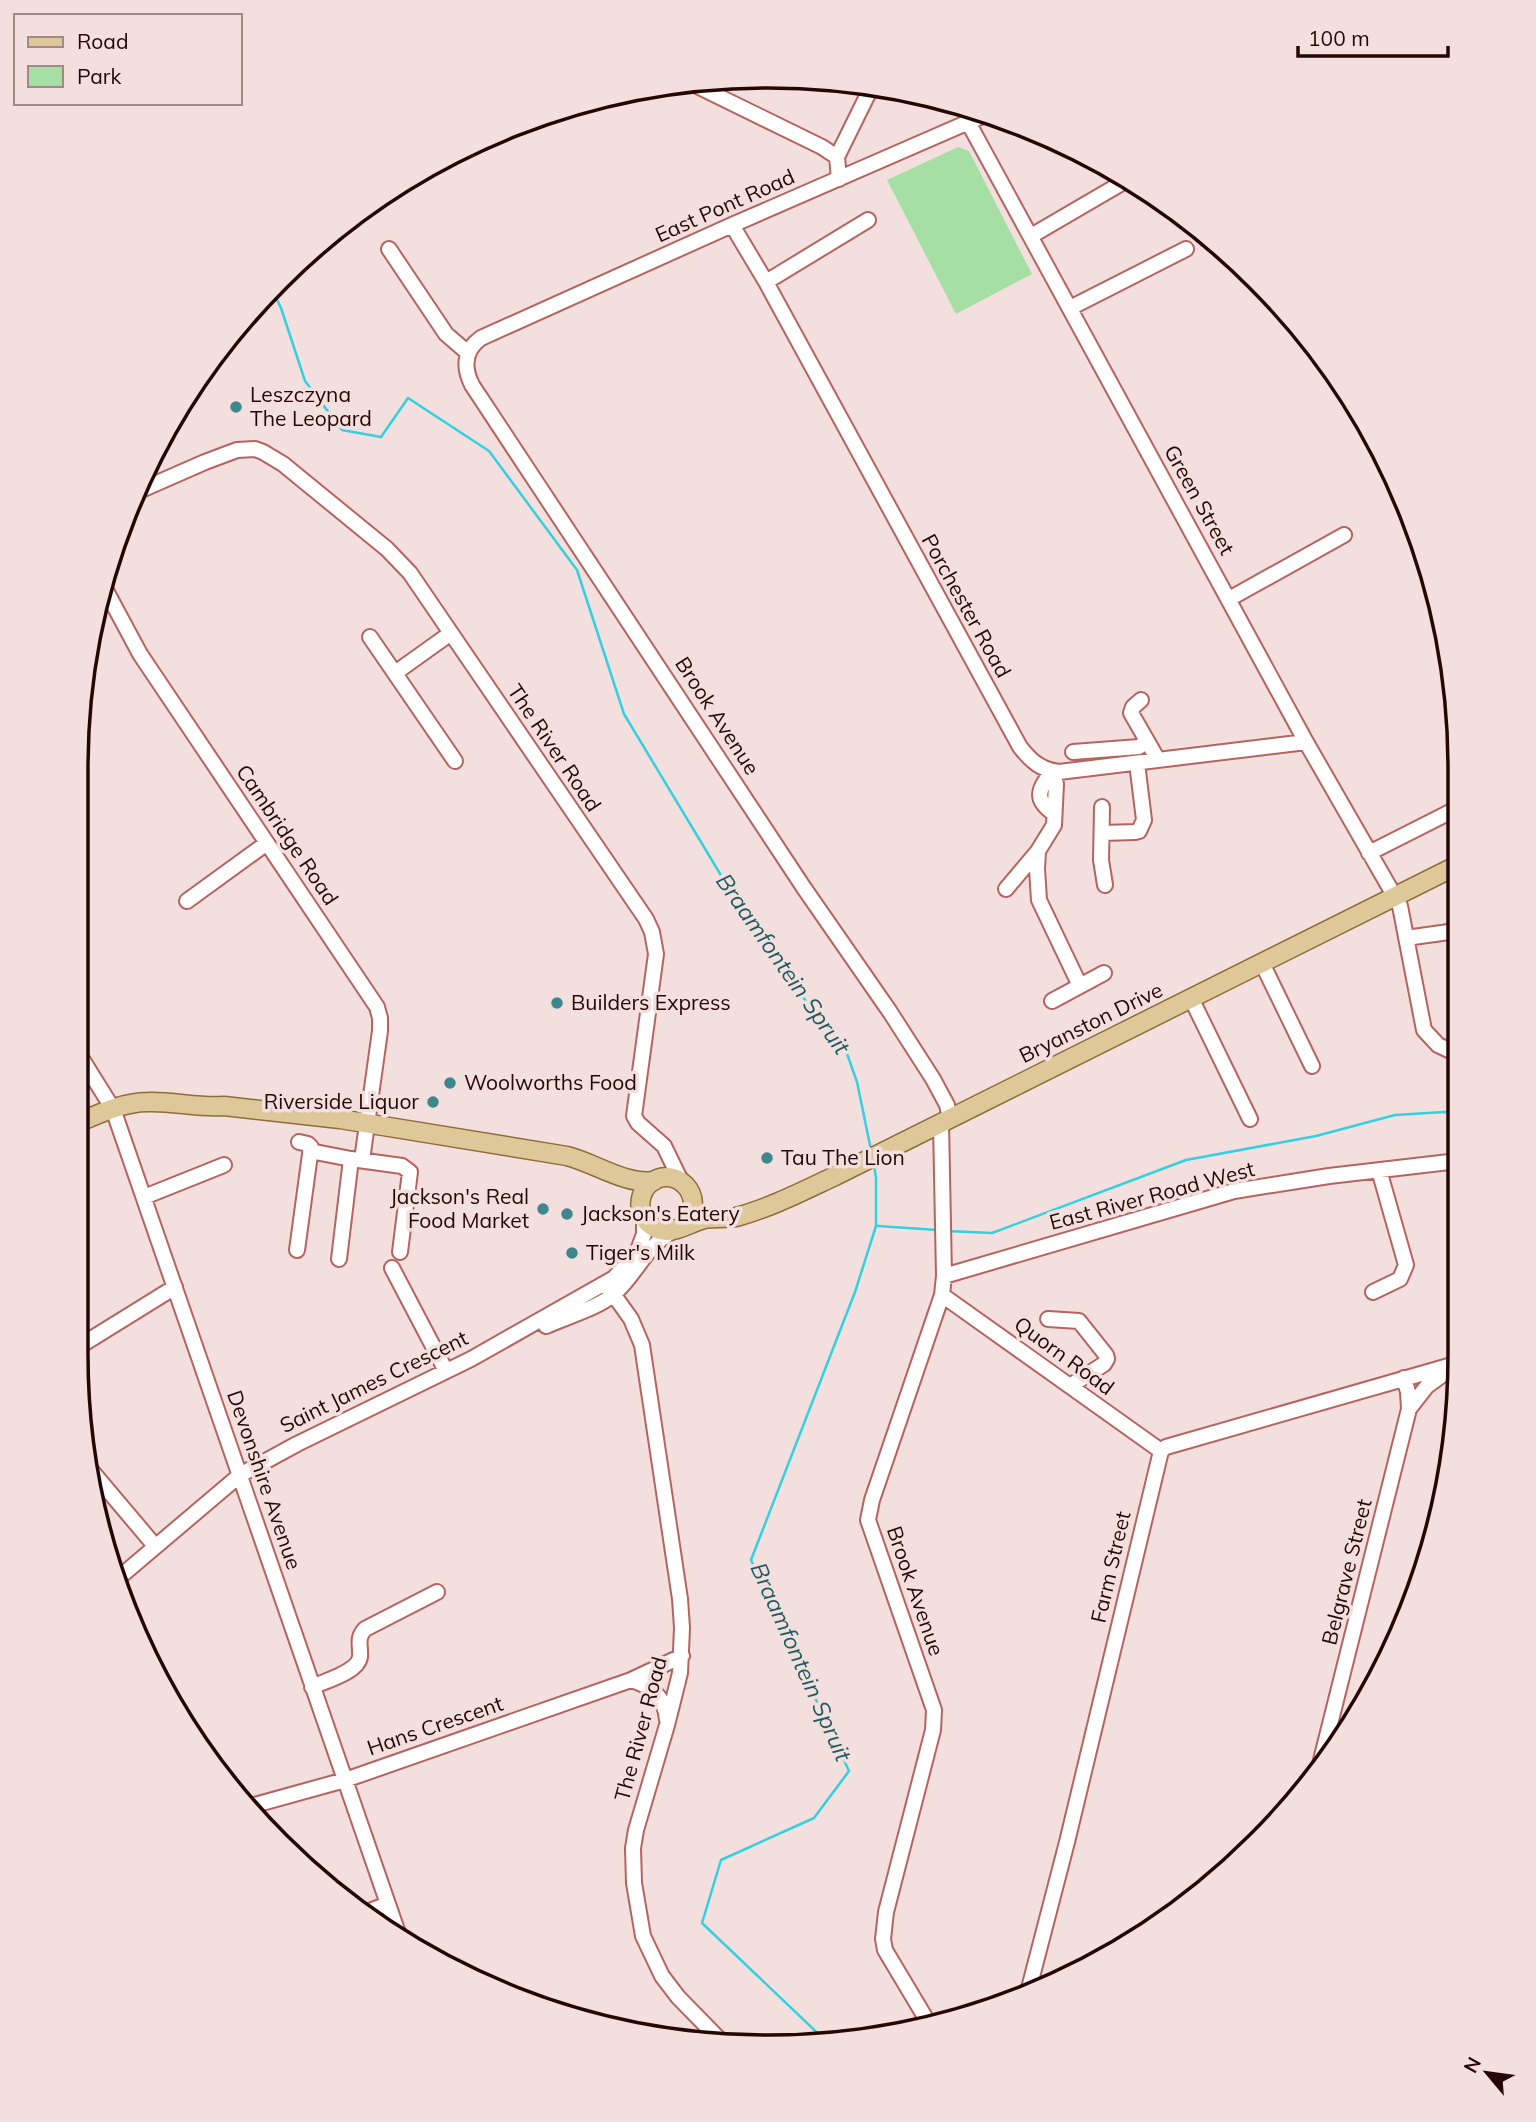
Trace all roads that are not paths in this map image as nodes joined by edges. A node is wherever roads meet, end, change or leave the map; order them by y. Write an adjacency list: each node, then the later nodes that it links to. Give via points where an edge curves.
1 (706, 91): 5 (street)
2 (868, 95): 5 (street)
3 (973, 120): 4 (street, East Pont Road)
4 (968, 122): 6 (street, East Pont Road); 10 (street, Green Street)
5 (836, 158): 6 (street)
6 (839, 179): 9 (street, East Pont Road)
7 (1118, 185): 10 (street)
8 (868, 220): 13 (street)
9 (732, 225): 13 (street, Porchester Road); 15 (street, East Pont Road, via 481,338)
10 (1031, 236): 14 (street, Green Street)
11 (389, 249): 15 (street, via 446,334)
12 (1186, 249): 14 (street)
13 (766, 282): 30 (street, Porchester Road, via 1020,747 1039,767)
14 (1070, 308): 19 (street, Green Street)
15 (468, 353): 55 (street, Brook Avenue, via 466,368 472,385 933,1079 944,1098)
16 (149, 487): 20 (street, The River Road, via 244,449 263,452 387,549 411,573)
17 (1344, 535): 19 (street)
18 (110, 598): 34 (street, Cambridge Road, via 130,639)
19 (1229, 599): 25 (street, Green Street)
20 (450, 633): 22 (street); 57 (street, The River Road, via 652,932 656,954 634,1116)
21 (370, 637): 22 (street)
22 (395, 673): 28 (street)
23 (1140, 700): 24 (street, via 1131,713)
24 (1147, 741): 26 (street, via 1139,747); 27 (street)
25 (1306, 742): 27 (street); 36 (street, Green Street)
26 (1073, 752)
27 (1158, 760): 29 (street)
28 (454, 761)
29 (1137, 762): 30 (street); 33 (street, via 1141,827 1135,832)
30 (1052, 771): 35 (street, via 1039,798 1053,813 1054,825)
31 (1102, 807): 33 (street)
32 (1448, 813): 36 (street)
33 (1102, 833): 38 (street)
34 (267, 843): 41 (street); 56 (street, Cambridge Road, via 377,1007 380,1031)
35 (1038, 851): 39 (street); 46 (street, via 1040,904)
36 (1369, 853): 40 (street, Green Street)
37 (1448, 870): 40 (main road, Bryanston Drive)
38 (1105, 886)
39 (1006, 889)
40 (1395, 897): 43 (street, Green Street); 44 (main road, Bryanston Drive)
41 (187, 901)
42 (1448, 932): 43 (street)
43 (1406, 938): 49 (street, Green Street, via 1424,1030)
44 (1262, 963): 47 (main road, Bryanston Drive); 50 (street)
45 (1104, 974): 46 (street)
46 (1080, 986): 48 (street)
47 (1191, 998): 54 (street); 55 (main road, Bryanston Drive)
48 (1052, 1001)
49 (1448, 1050)
50 (1311, 1066)
51 (88, 1069): 52 (street, Devonshire Avenue)
52 (113, 1109): 53 (main road); 56 (main road, via 136,1102 224,1106); 64 (street, Devonshire Avenue)
53 (88, 1119)
54 (1250, 1119)
55 (945, 1120): 66 (main road, Bryanston Drive, via 835,1176); 72 (street, Brook Avenue)
56 (367, 1129): 58 (street, Cambridge Road); 62 (main road, via 567,1156 633,1181); 65 (main road, via 571,1164 621,1184)
57 (664, 1146): 62 (street, via 665,1159); 63 (street, The River Road)
58 (356, 1160): 68 (street, via 304,1147); 69 (street, via 402,1166 410,1172); 70 (street, Cambridge Road)
59 (1448, 1162): 61 (street, East River Road West)
60 (224, 1165): 64 (street)
61 (1379, 1170): 72 (street, East River Road West, via 1234,1191); 75 (street, via 1406,1265 1400,1279)
62 (657, 1180): 63 (main road, via 674,1178); 65 (main road, via 643,1192)
63 (684, 1184): 66 (main road, via 710,1206); 67 (main road, via 692,1195 693,1211)
64 (144, 1197): 73 (street, Devonshire Avenue)
65 (642, 1213): 67 (main road, via 656,1229); 74 (street, Saint James Crescent, via 644,1234 637,1253)
66 (743, 1214): 67 (main road, Bryanston Drive)
67 (678, 1228): 74 (street, Saint James Crescent, via 654,1244 632,1274)
68 (298, 1250)
69 (400, 1252)
70 (339, 1259)
71 (392, 1268): 80 (street)
72 (944, 1276): 76 (street, Brook Avenue)
73 (175, 1287): 78 (street); 86 (street, Devonshire Avenue)
74 (610, 1289): 80 (street, Saint James Crescent); 91 (street, The River Road, via 642,1345 680,1598)
75 (1373, 1292)
76 (942, 1295): 83 (street, Quorn Road); 102 (street, Brook Avenue, via 869,1520 934,1710 883,1939 888,1957)
77 (1048, 1319): 83 (street, via 1079,1321 1107,1355 1104,1364)
78 (88, 1341)
79 (1448, 1366): 82 (street)
80 (446, 1371): 86 (street, Saint James Crescent)
81 (1448, 1371): 84 (street, via 1430,1383)
82 (1404, 1378): 84 (street, Belgrave Street); 85 (street)
83 (1070, 1386): 85 (street, Quorn Road)
84 (1409, 1409): 95 (street, Belgrave Street)
85 (1161, 1451): 101 (street, Farm Street)
86 (240, 1475): 88 (street, Saint James Crescent); 93 (street, Devonshire Avenue)
87 (100, 1481): 88 (street)
88 (155, 1546): 89 (street, Saint James Crescent)
89 (124, 1573)
90 (437, 1592): 93 (street, via 365,1629 354,1668)
91 (682, 1657): 92 (street, Hans Crescent); 94 (street, The River Road)
92 (631, 1680): 94 (street, via 659,1696); 96 (street, Hans Crescent)
93 (312, 1687): 96 (street, Devonshire Avenue)
94 (667, 1725): 103 (street, The River Road, via 634,1840 634,1883 646,1944 662,1976)
95 (1325, 1745)
96 (345, 1780): 97 (street, Hans Crescent); 98 (street, Devonshire Avenue)
97 (257, 1804)
98 (388, 1905): 99 (street); 100 (street, Devonshire Avenue)
99 (375, 1909)
100 (394, 1923)
101 (1031, 1982)
102 (924, 2016)
103 (712, 2032)

